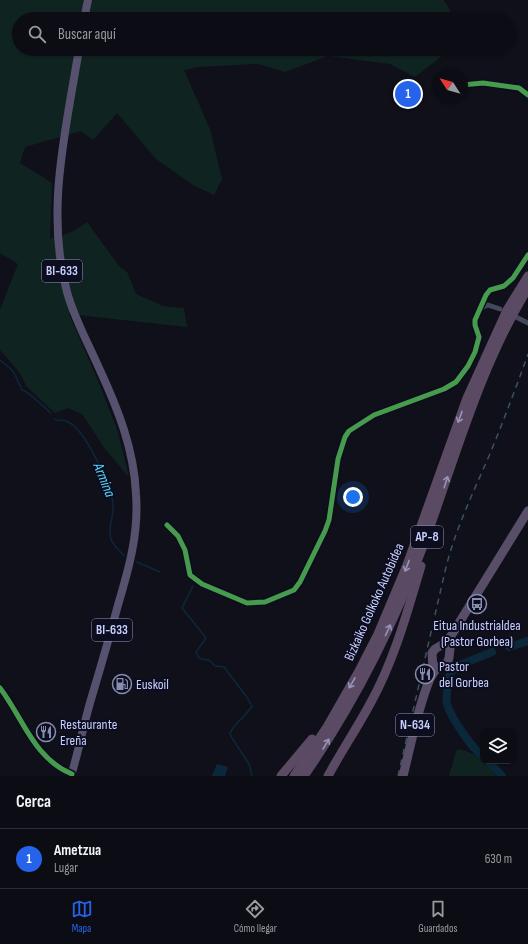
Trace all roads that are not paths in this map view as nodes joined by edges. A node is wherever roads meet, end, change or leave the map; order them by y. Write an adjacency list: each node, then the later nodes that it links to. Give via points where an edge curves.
1 (88, 0): 2 (main road)
2 (85, 12)
3 (78, 56): 24 (main road, BI-633, via 59,178 58,246 74,312 115,403 126,435 133,466 137,511 130,564)
4 (468, 84): 5 (street, via 483,82 519,88)
5 (528, 95)
6 (528, 255): 9 (street, via 513,278 504,286 490,290)
7 (528, 276): 23 (highway, Bizkaiko Golkoko Autobidea / AP-8, one-way to 23, via 507,310 467,398 394,598)
8 (528, 288): 15 (highway, Bizkaiko Golkoko Autobidea / AP-8, one-way to 8, via 462,432 482,383 516,308)
9 (486, 295): 10 (street); 11 (street)
10 (488, 305): 11 (street); 12 (street)
11 (480, 309): 17 (street, via 475,320 478,342 468,366 456,382 444,389 374,415 344,437 329,520 294,590 265,602 247,603 202,584 190,575 185,550 178,536)
12 (500, 309)
13 (516, 317): 14 (street)
14 (528, 323)
15 (440, 501): 27 (highway, Bizkaiko Golkoko Autobidea / AP-8, one-way to 15, via 368,672 409,582); 28 (highway, via 398,644 370,704)
16 (528, 511): 18 (highway, N-634)
17 (167, 525)
18 (452, 636): 19 (highway, N-634); 20 (highway, N-634)
19 (440, 647): 20 (highway, via 446,649); 21 (highway, N-634, via 433,651 432,656)
20 (449, 654): 21 (highway, N-634, via 448,662)
21 (436, 663): 29 (highway, N-634, via 416,719)
22 (0, 688): 24 (street, via 40,750)
23 (340, 704): 25 (highway); 26 (highway, Bizkaiko Golkoko Autobidea / AP-8)
24 (71, 775)
25 (281, 776)
26 (294, 776)
27 (304, 776)
28 (328, 776)
29 (403, 776)

